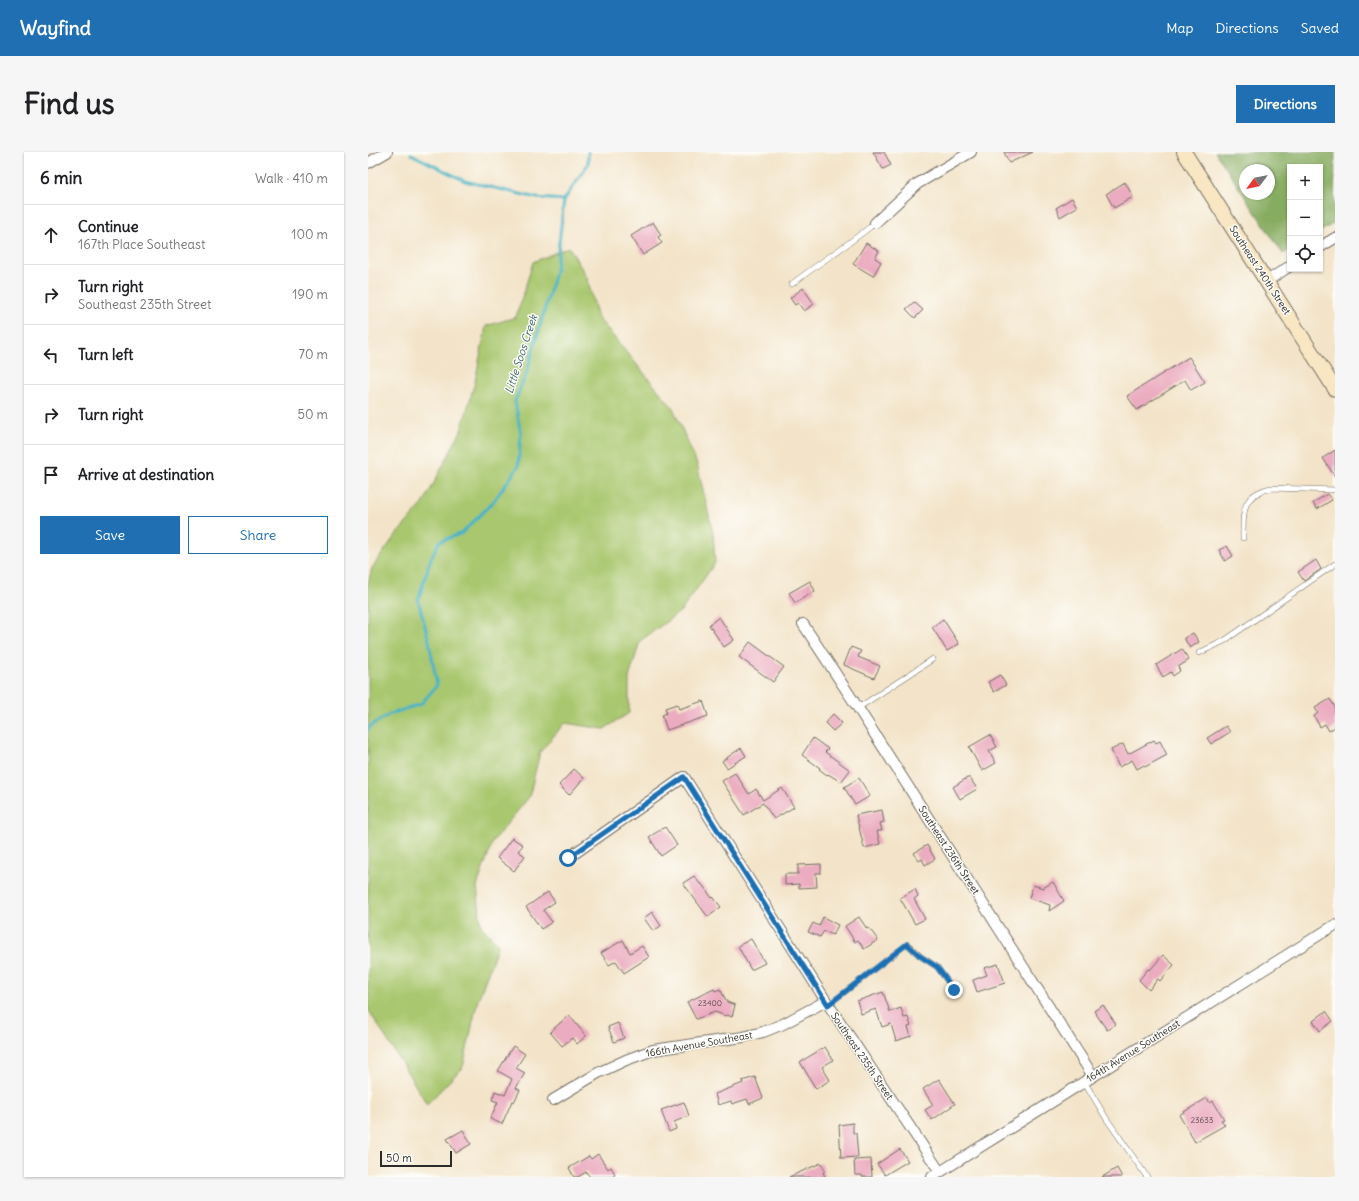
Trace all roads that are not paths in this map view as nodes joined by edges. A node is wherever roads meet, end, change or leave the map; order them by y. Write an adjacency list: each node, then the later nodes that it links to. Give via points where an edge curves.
1 (387, 152): 4 (street)
2 (971, 152): 5 (street, via 917,184)
3 (1184, 152): 9 (main road, Southeast 240th Street)
4 (368, 163)
5 (875, 223): 10 (lane)
6 (1335, 238): 7 (street)
7 (1323, 245)
8 (1287, 268): 9 (street)
9 (1266, 281): 11 (main road, Southeast 240th Street)
10 (792, 284)
11 (1335, 389)
12 (1335, 490): 13 (lane, via 1262,490 1248,499 1243,516)
13 (1243, 538)
14 (1335, 564): 16 (lane, via 1224,641)
15 (803, 624): 18 (street, Southeast 236th Street)
16 (1199, 652)
17 (933, 659): 18 (lane)
18 (858, 708): 23 (street, Southeast 236th Street)
19 (568, 858): 22 (street, Southeast 235th Street, via 684,777)
20 (1335, 925): 23 (street, 164th Avenue Southeast)
21 (954, 990): 22 (lane, via 937,967 907,944)
22 (827, 1003): 24 (street, 166th Avenue Southeast, via 763,1032 653,1050 632,1057 598,1073); 25 (street, Southeast 235th Street)
23 (1089, 1079): 25 (street, 164th Avenue Southeast); 26 (lane, via 1106,1118)
24 (553, 1100)
25 (936, 1174)
26 (1147, 1177)

